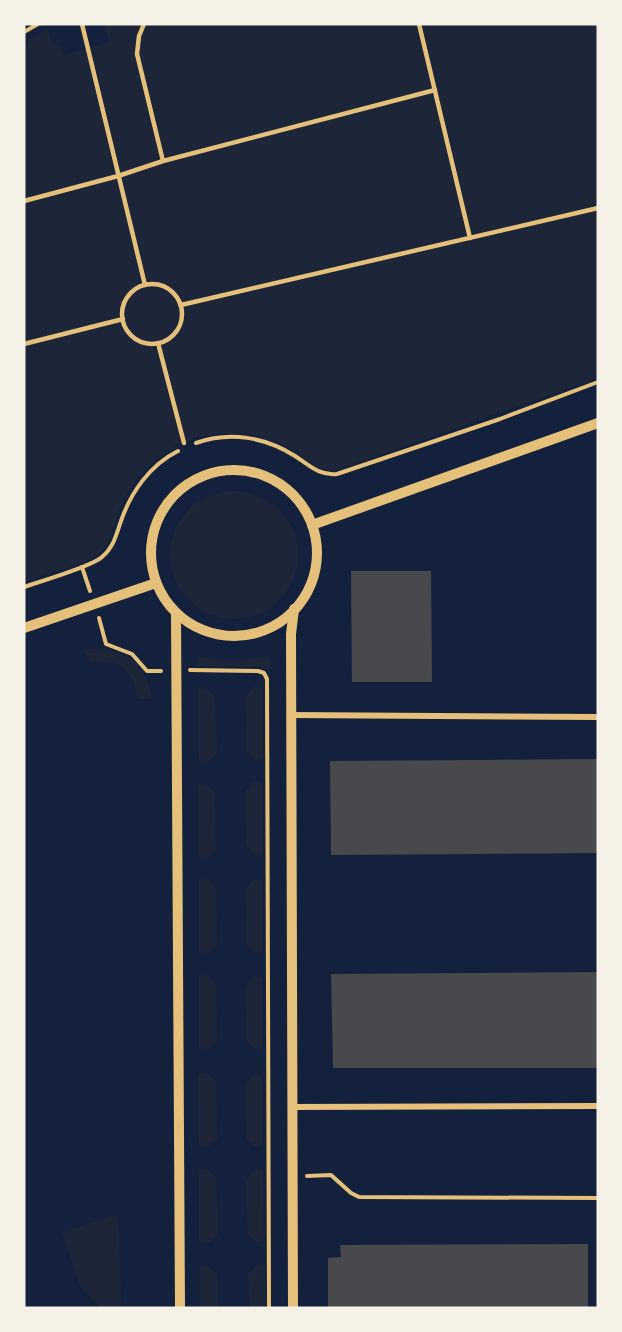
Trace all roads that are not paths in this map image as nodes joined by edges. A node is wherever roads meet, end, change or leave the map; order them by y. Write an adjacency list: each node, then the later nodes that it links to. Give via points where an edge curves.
1 (82, 24): 6 (lane)
2 (144, 24): 5 (lane, via 137,54)
3 (419, 24): 4 (lane)
4 (435, 90): 5 (lane); 9 (lane)
5 (163, 161): 6 (lane)
6 (118, 176): 7 (lane); 10 (lane)
7 (24, 201)
8 (598, 208): 9 (lane)
9 (470, 238): 11 (lane)
10 (145, 285): 11 (lane, via 166,287); 12 (lane, via 126,299)
11 (181, 305): 13 (lane, via 178,329 171,338)
12 (123, 319): 13 (lane, via 137,339); 14 (lane)
13 (158, 343): 16 (lane)
14 (24, 344)
15 (598, 423): 17 (street)
16 (186, 445)
17 (312, 525): 18 (street, via 300,502 281,484 258,473 233,469 208,473 185,485 167,503 156,526 151,550); 19 (street, via 317,558 313,577)
18 (156, 583): 20 (street); 21 (street)
19 (294, 609): 20 (street, via 269,629 236,637 210,634); 22 (street)
20 (176, 615): 26 (street)
21 (24, 628)
22 (291, 716): 23 (street); 25 (street)
23 (598, 717)
24 (598, 1106): 25 (street)
25 (291, 1107): 27 (street)
26 (180, 1308)
27 (293, 1308)

